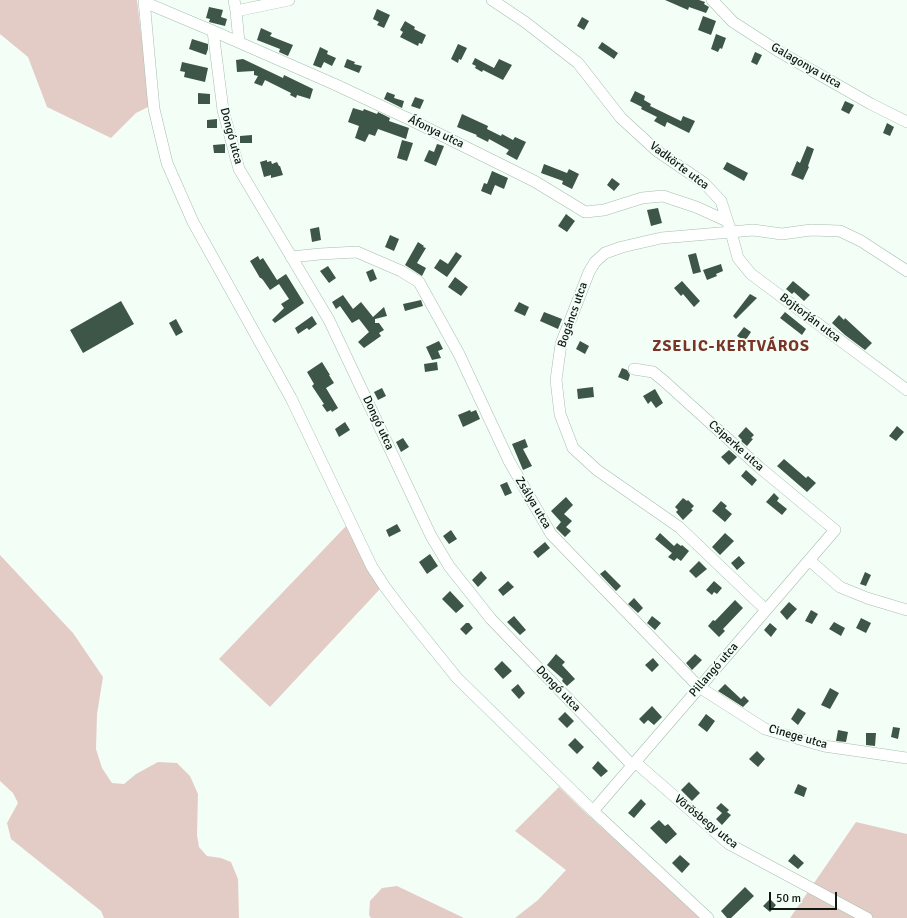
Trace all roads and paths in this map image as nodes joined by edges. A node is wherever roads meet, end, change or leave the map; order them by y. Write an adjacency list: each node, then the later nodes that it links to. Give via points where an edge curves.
1 (289, 0): 5 (street)
2 (492, 0): 9 (street, Vadkörte utca, via 578,63 621,118 657,151 704,183 721,201)
3 (712, 0): 8 (street, Galagonya utca, via 733,22 778,51)
4 (144, 1): 6 (street, Áfonya utca); 22 (street, via 154,109 167,163 193,222 292,398 372,567 403,611 457,678)
5 (235, 5): 7 (street)
6 (214, 31): 7 (street, Áfonya utca); 11 (street, Dongó utca, via 223,110 239,169)
7 (239, 42): 9 (street, Áfonya utca, via 476,151 534,181 585,212 604,210 642,198 663,196)
8 (907, 122)
9 (727, 221): 10 (street, Vadkörte utca)
10 (731, 232): 12 (street, via 840,232 861,241); 14 (street, Bojtorján utca, via 738,258 751,274); 17 (street, Bogáncs utca, via 653,240 605,253 588,272 561,344 556,380 560,414 573,448 597,470 679,527)
11 (290, 257): 19 (street, Zsálya utca, via 357,252 419,282 459,354 509,462 551,534); 21 (street, Dongó utca, via 329,320 431,536 450,566 491,619)
12 (907, 271)
13 (634, 369): 15 (street, Csiperke utca, via 654,372 664,380 759,467)
14 (907, 390)
15 (835, 530): 16 (street, Pillangó utca)
16 (809, 560): 17 (street, Pillangó utca); 18 (street, via 840,587)
17 (766, 610): 19 (street, Pillangó utca)
18 (907, 610)
19 (699, 688): 20 (street, Cinege utca, via 765,729 824,746); 21 (street, Pillangó utca)
20 (907, 758)
21 (634, 764): 22 (street, Pillangó utca); 24 (street, Vörösbegy utca, via 729,844)
22 (593, 811): 23 (street)
23 (708, 918)
24 (867, 918)

